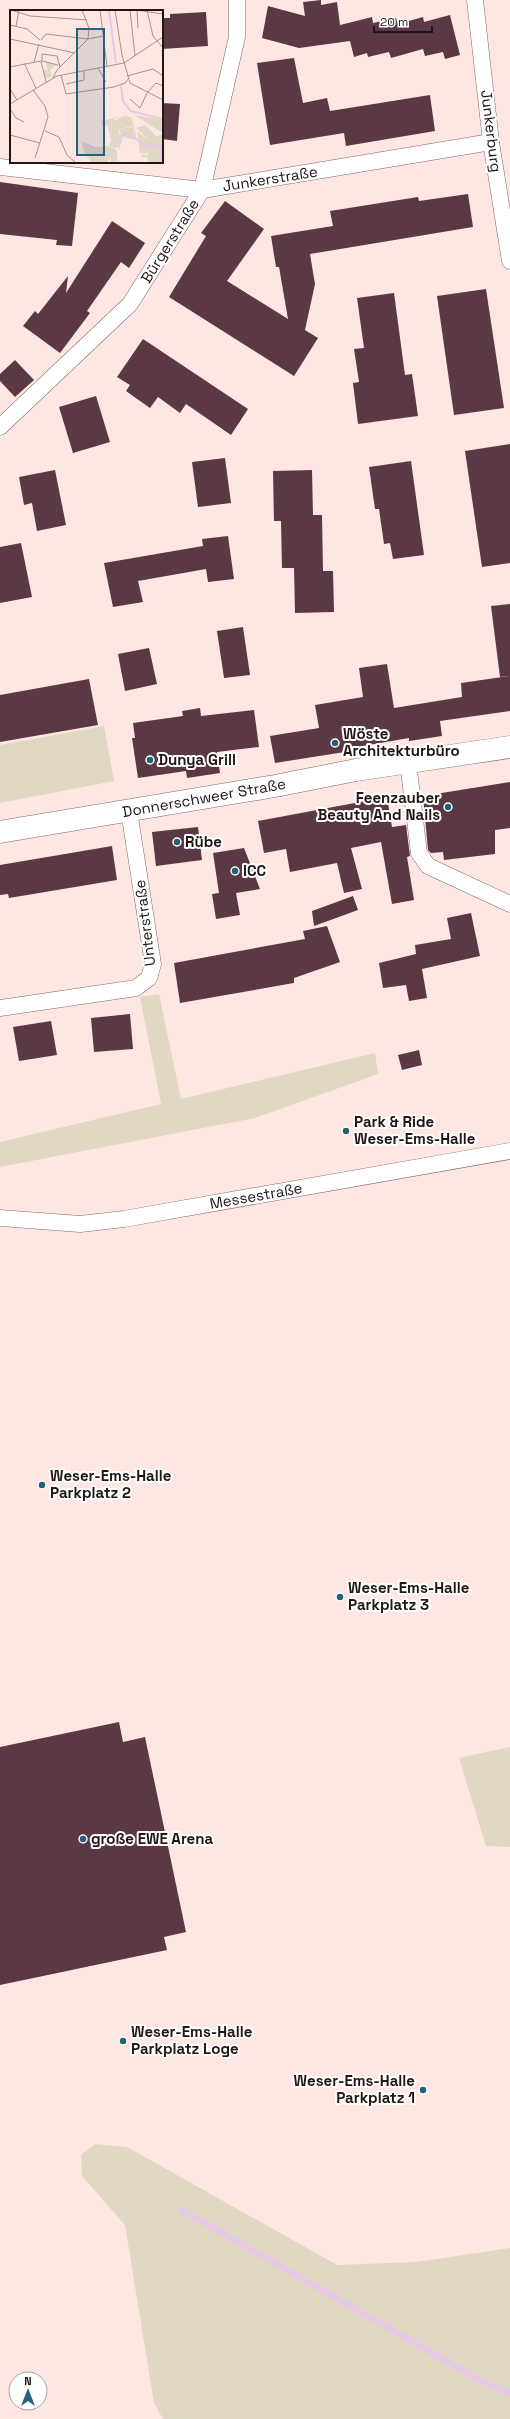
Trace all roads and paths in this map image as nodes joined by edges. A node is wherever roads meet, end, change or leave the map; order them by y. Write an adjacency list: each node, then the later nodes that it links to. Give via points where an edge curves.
1 (237, 0): 5 (street, Bürgerstraße, via 237,37)
2 (475, 0): 3 (street, Junkerburg)
3 (491, 142): 5 (street, Junkerstraße); 6 (street, Junkerburg)
4 (0, 167): 5 (street, Junkerstraße)
5 (202, 190): 7 (street, Bürgerstraße, via 130,304)
6 (510, 261)
7 (0, 428)
8 (510, 747): 9 (main road, Donnerschweer Straße)
9 (408, 762): 10 (main road, Donnerschweer Straße); 12 (street, via 419,852 428,866)
10 (129, 811): 11 (main road, Donnerschweer Straße); 13 (street, Unterstraße, via 152,964 149,978 136,988)
11 (0, 832)
12 (510, 904)
13 (0, 1008)
14 (510, 1151): 15 (street, Messestraße, via 124,1219 80,1224)
15 (0, 1218)

